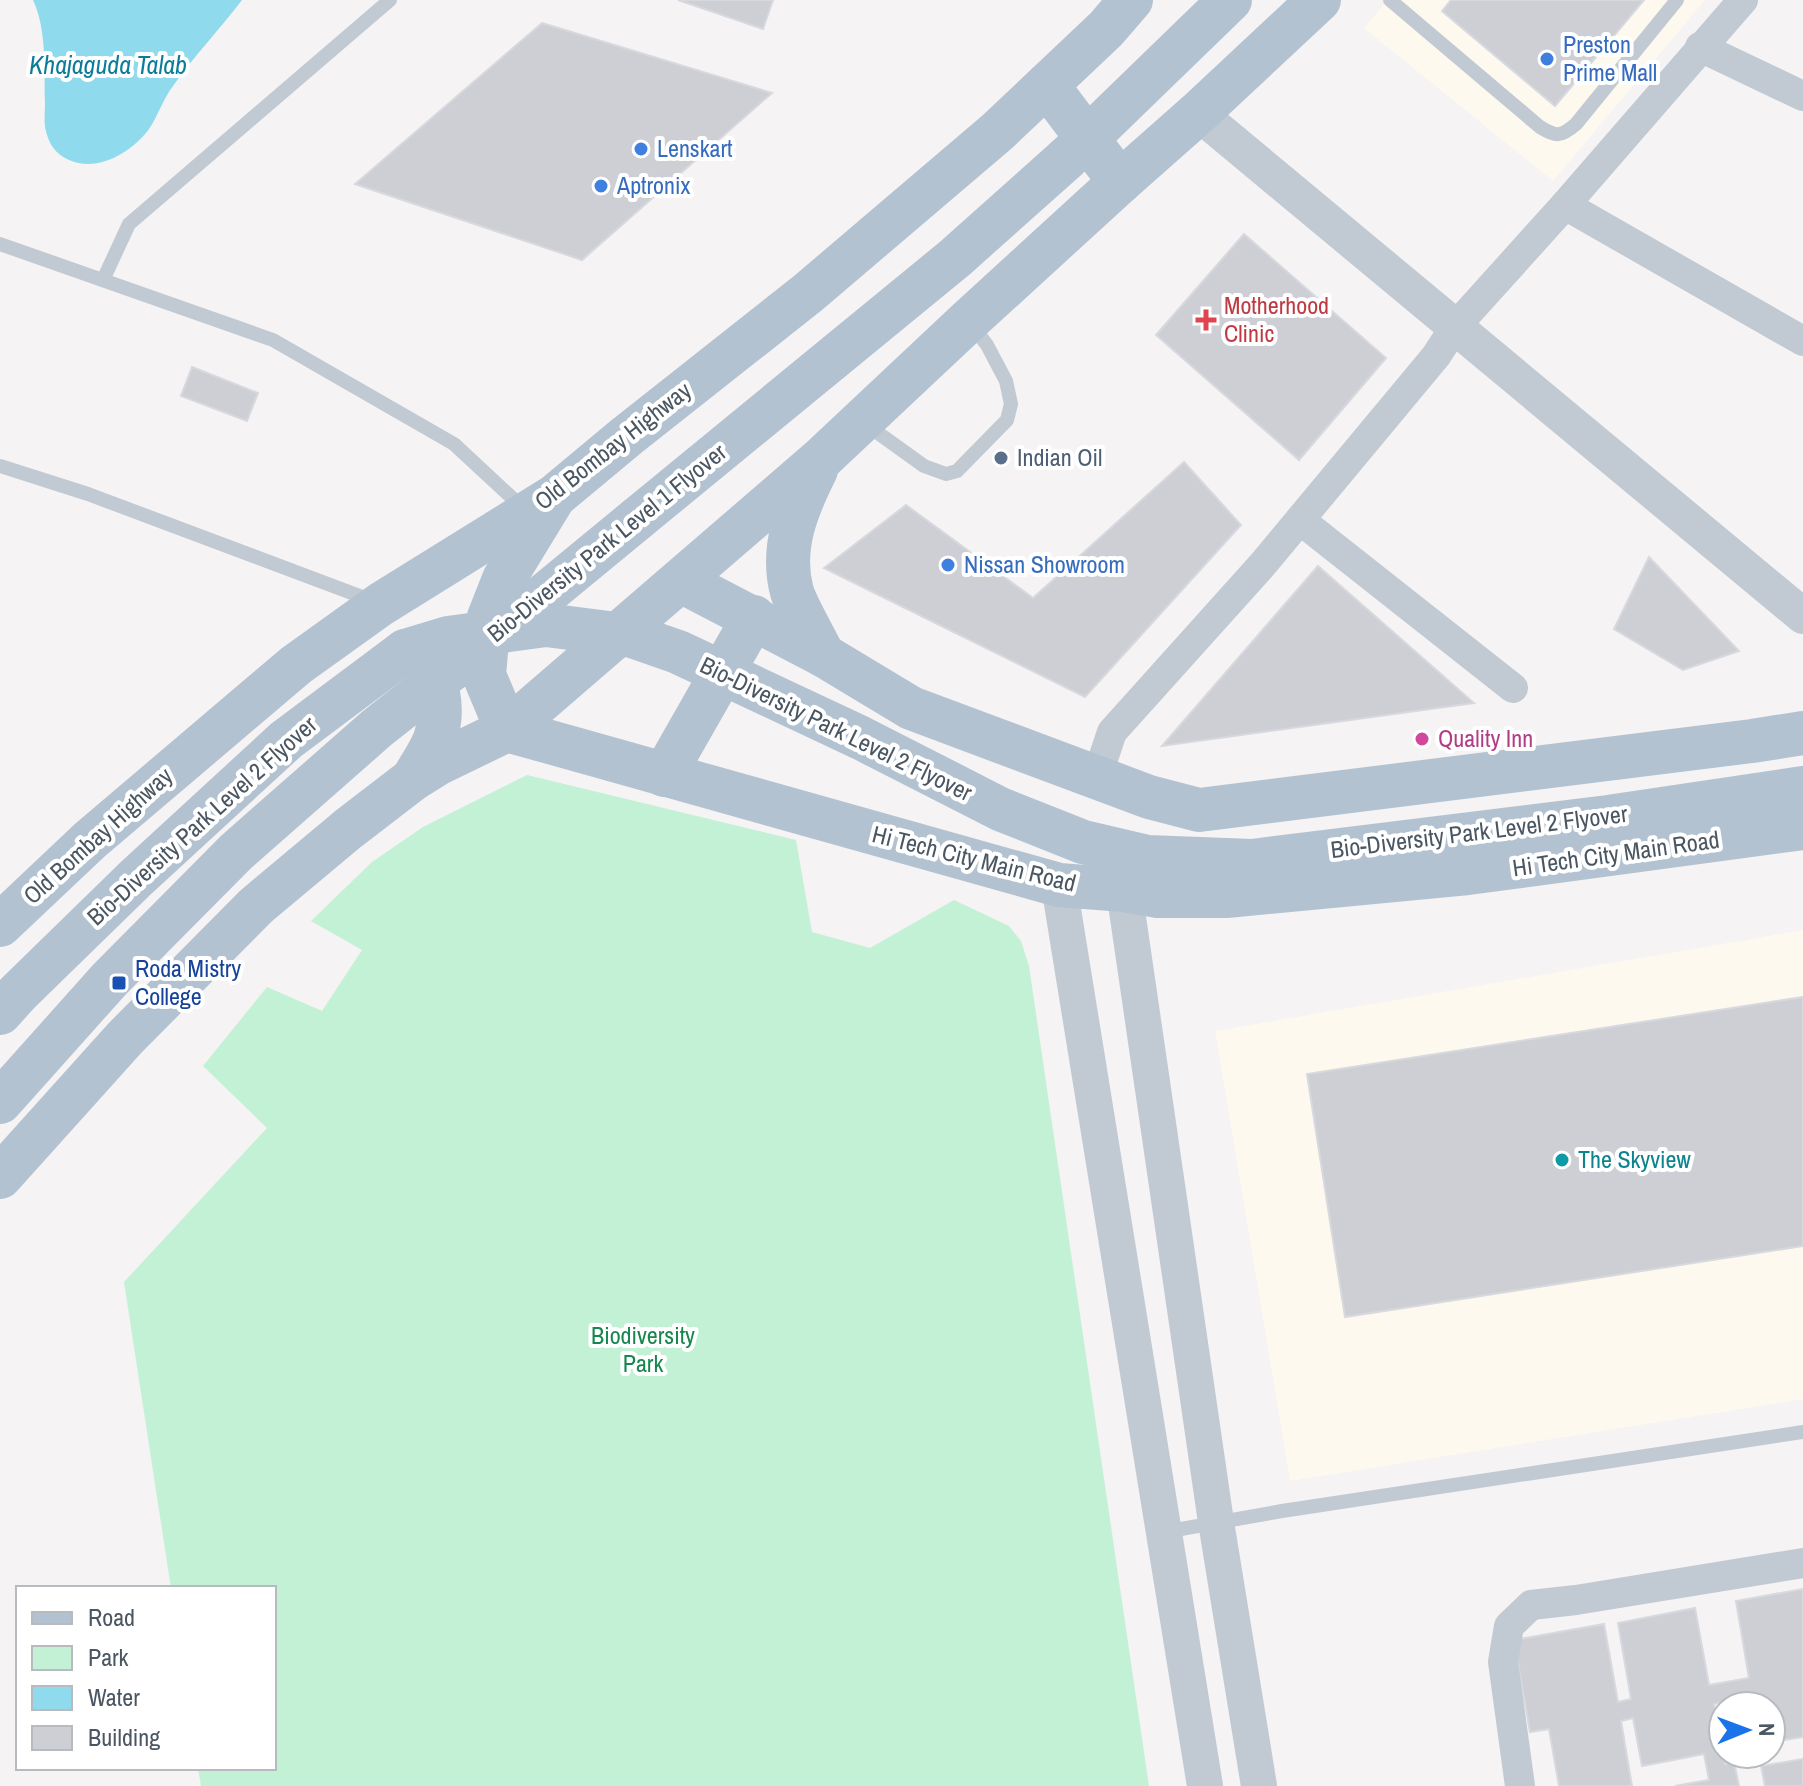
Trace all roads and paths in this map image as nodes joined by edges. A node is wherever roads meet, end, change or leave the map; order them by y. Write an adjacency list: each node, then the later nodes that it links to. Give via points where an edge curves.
1 (390, 0): 16 (lane, via 129,224)
2 (1131, 0): 10 (main road, Old Bombay Highway)
3 (1230, 0): 42 (main road, Bio-Diversity Park Level 1 Flyover, bridge, via 955,258 377,728 236,852 110,979)
4 (1319, 0): 12 (main road)
5 (1390, 0): 8 (lane)
6 (1677, 0): 8 (lane, via 1565,134 1540,127)
7 (1743, 0): 9 (street)
8 (1408, 5)
9 (1700, 47): 11 (street); 14 (street)
10 (1047, 85): 13 (main road); 23 (main road, Old Bombay Highway, via 808,293)
11 (1803, 96)
12 (1198, 113): 13 (main road); 18 (street)
13 (1120, 182): 17 (main road)
14 (1565, 205): 18 (street); 19 (street)
15 (0, 244): 16 (lane)
16 (103, 280): 23 (lane, via 273,340 454,444)
17 (968, 321): 20 (main road); 20 (lane, via 1006,381 1011,404 1007,420 957,471 946,474 924,466)
18 (1455, 327): 24 (street); 27 (street)
19 (1803, 341)
20 (861, 421): 21 (main road)
21 (820, 460): 25 (main road); 29 (main road, via 797,507 787,555 793,593)
22 (0, 466): 26 (lane)
23 (541, 504): 26 (main road, Old Bombay Highway); 31 (main road, via 489,617 484,675)
24 (1300, 520): 30 (street); 34 (street, via 1112,732)
25 (681, 581): 28 (main road); 31 (main road)
26 (381, 604): 35 (main road, via 411,636 439,692 435,739); 40 (main road, Old Bombay Highway, via 296,665)
27 (1803, 616)
28 (754, 617): 29 (main road); 33 (main road)
29 (823, 655): 34 (main road, via 911,708)
30 (1513, 688)
31 (507, 730): 33 (main road, Hi Tech City Main Road); 35 (main road)
32 (1803, 733): 34 (main road, via 1199,810)
33 (664, 775): 38 (main road, Hi Tech City Main Road)
34 (1097, 777)
35 (413, 779): 43 (main road, via 256,906 125,1038)
36 (1803, 788): 41 (main road, Bio-Diversity Park Level 2 Flyover, bridge, via 1252,861 1147,857 1083,842 1000,809 678,652 632,636 546,625 493,631 405,651 286,740)
37 (1803, 828): 39 (main road, Hi Tech City Main Road, via 1468,873 1226,896)
38 (1059, 885): 39 (main road, Hi Tech City Main Road); 46 (street)
39 (1124, 890): 45 (street)
40 (9, 910)
41 (0, 1013)
42 (0, 1102)
43 (0, 1177)
44 (1803, 1432): 45 (lane)
45 (1216, 1522): 46 (lane); 49 (street)
46 (1164, 1532): 48 (street)
47 (1803, 1563): 50 (street, via 1531,1605 1509,1626 1503,1662)
48 (1205, 1786)
49 (1259, 1786)
50 (1520, 1786)

